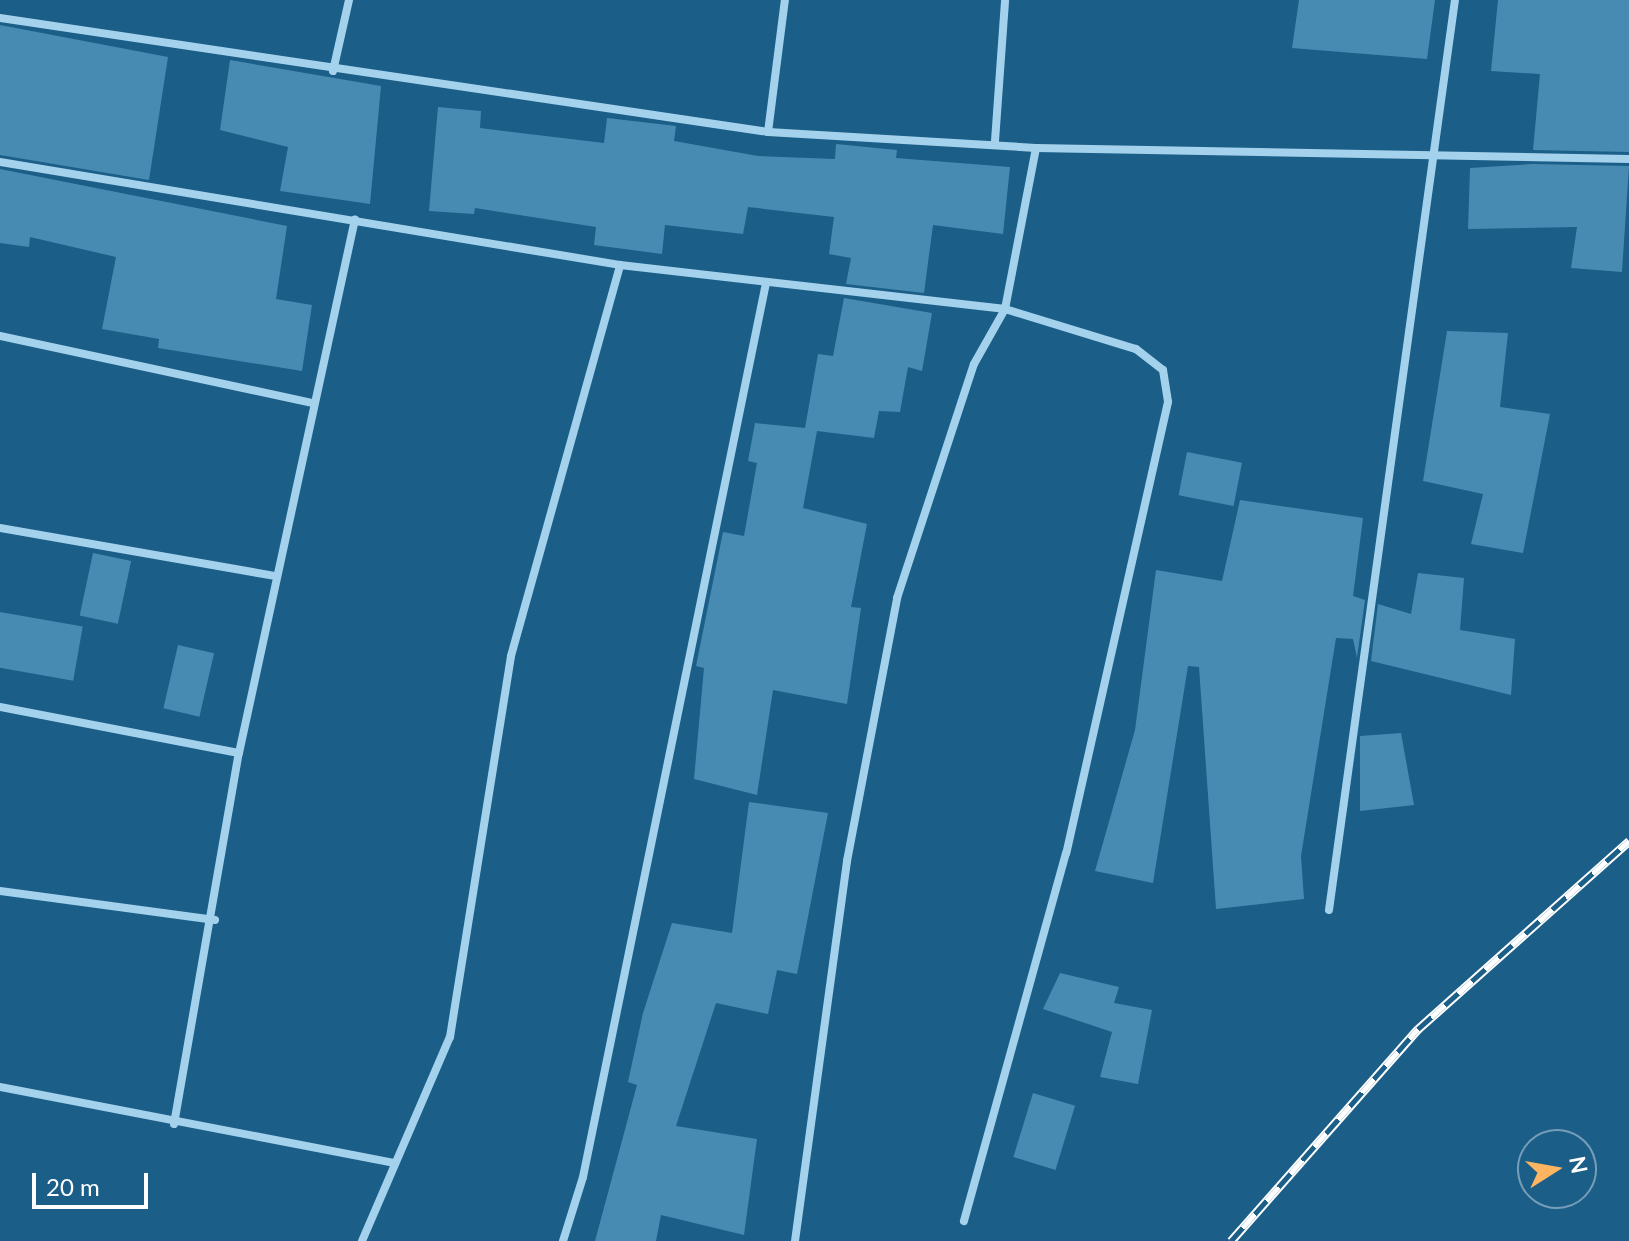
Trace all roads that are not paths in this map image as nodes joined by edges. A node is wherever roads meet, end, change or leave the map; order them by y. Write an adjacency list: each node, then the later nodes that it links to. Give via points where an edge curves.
1 (349, 0): 6 (street)
2 (785, 0): 7 (street)
3 (1005, 0): 8 (street)
4 (1455, 0): 10 (street)
5 (0, 18): 6 (street)
6 (333, 71): 7 (street)
7 (768, 132): 8 (street)
8 (995, 141): 9 (street)
9 (1036, 148): 10 (street); 16 (street)
10 (1431, 159): 11 (street); 24 (street)
11 (1629, 159)
12 (0, 162): 13 (street)
13 (355, 219): 14 (street); 18 (street)
14 (620, 265): 15 (street); 28 (street, via 511,656 450,1037)
15 (766, 283): 16 (street); 31 (street, via 583,1177)
16 (1005, 309): 29 (street, via 1154,357 1168,402 1066,853); 32 (street, via 974,364 897,598 847,861)
17 (0, 336): 18 (street)
18 (313, 403): 20 (street)
19 (0, 528): 20 (street)
20 (276, 576): 22 (street)
21 (0, 707): 22 (street)
22 (239, 753): 25 (street)
23 (0, 891): 25 (street)
24 (1329, 910)
25 (215, 920): 27 (street)
26 (0, 1087): 27 (street)
27 (174, 1124): 28 (street)
28 (394, 1163): 30 (street)
29 (964, 1221)
30 (362, 1241)
31 (563, 1241)
32 (795, 1241)

